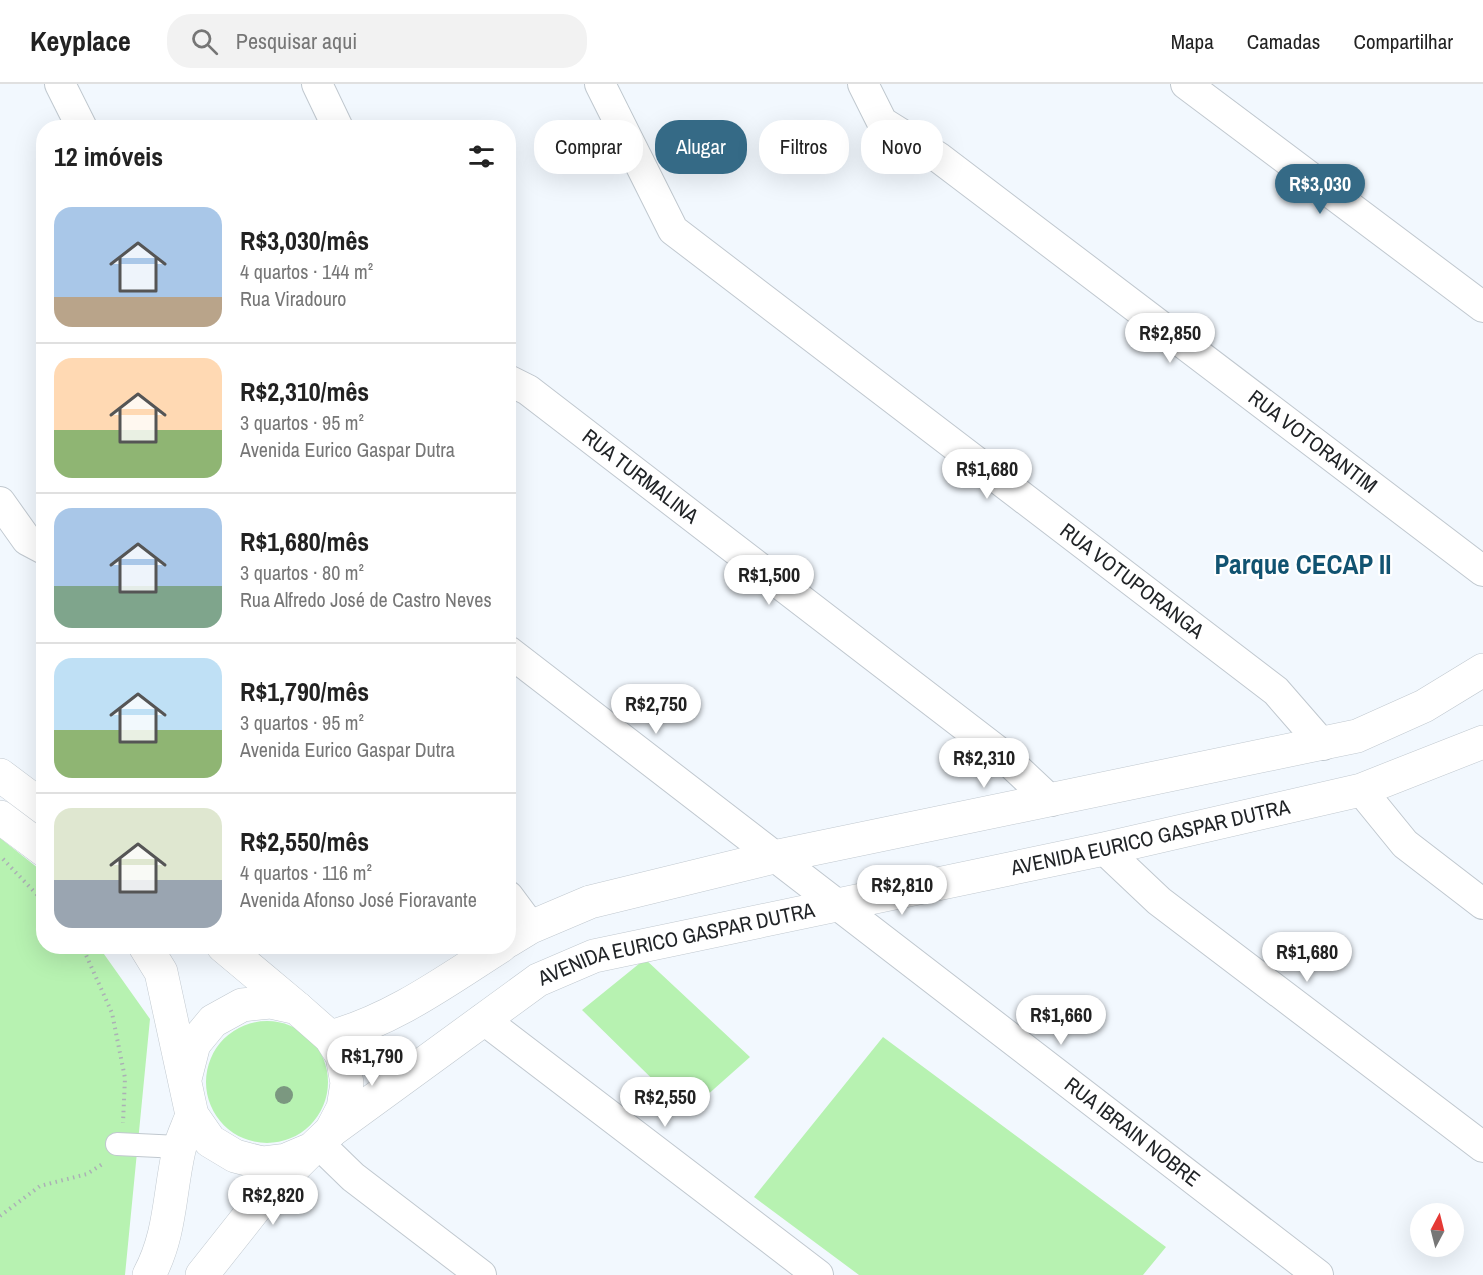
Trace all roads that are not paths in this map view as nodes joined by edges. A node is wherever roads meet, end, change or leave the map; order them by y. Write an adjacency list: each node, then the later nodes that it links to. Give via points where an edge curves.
1 (60, 84): 6 (street)
2 (317, 84): 7 (street)
3 (600, 84): 16 (street, RUA VOTUPORANGA, via 673,230 1276,691)
4 (863, 84): 12 (street, RUA VOTORANTIM, via 882,122 948,164)
5 (1186, 84): 8 (street)
6 (77, 120)
7 (334, 120)
8 (1483, 307)
9 (516, 384): 19 (street, RUA TURMALINA, via 990,746)
10 (0, 502): 11 (street)
11 (35, 544)
12 (1483, 571)
13 (516, 657): 24 (street, RUA IBRAIN NOBRE)
14 (1483, 670): 16 (street, via 1424,706 1357,736)
15 (1483, 742): 18 (street, AVENIDA EURICO GASPAR DUTRA)
16 (1323, 745): 19 (street)
17 (0, 775): 20 (street)
18 (1361, 790): 23 (street, AVENIDA EURICO GASPAR DUTRA); 26 (street, via 1405,844)
19 (1051, 801): 24 (street)
20 (36, 802)
21 (0, 817): 22 (street)
22 (36, 844)
23 (1104, 849): 25 (street, AVENIDA EURICO GASPAR DUTRA); 40 (street, via 1159,901)
24 (774, 857): 25 (street, RUA IBRAIN NOBRE); 27 (street, via 590,902)
25 (836, 904): 33 (street, AVENIDA EURICO GASPAR DUTRA, via 594,956 538,980); 45 (street, RUA IBRAIN NOBRE)
26 (1483, 904)
27 (520, 934)
28 (150, 954): 35 (street, via 161,972)
29 (233, 954): 32 (street)
30 (488, 954): 31 (street)
31 (413, 1002): 33 (street); 34 (street, via 362,1027)
32 (297, 1008): 34 (street); 35 (street, via 270,1002 242,1005 213,1021 194,1044)
33 (483, 1019): 37 (street, AVENIDA EURICO GASPAR DUTRA); 44 (street)
34 (330, 1037): 37 (street, via 342,1056 347,1083 343,1108)
35 (185, 1079): 36 (street)
36 (192, 1115): 37 (street, via 210,1141 234,1156 262,1163 286,1160); 39 (street)
37 (320, 1141): 42 (street, AVENIDA EURICO GASPAR DUTRA, via 263,1198); 43 (street, via 353,1177)
38 (117, 1144): 39 (street)
39 (179, 1147): 41 (street, via 169,1220 157,1260)
40 (1483, 1147)
41 (148, 1275)
42 (202, 1275)
43 (481, 1275)
44 (818, 1275)
45 (1318, 1275)

